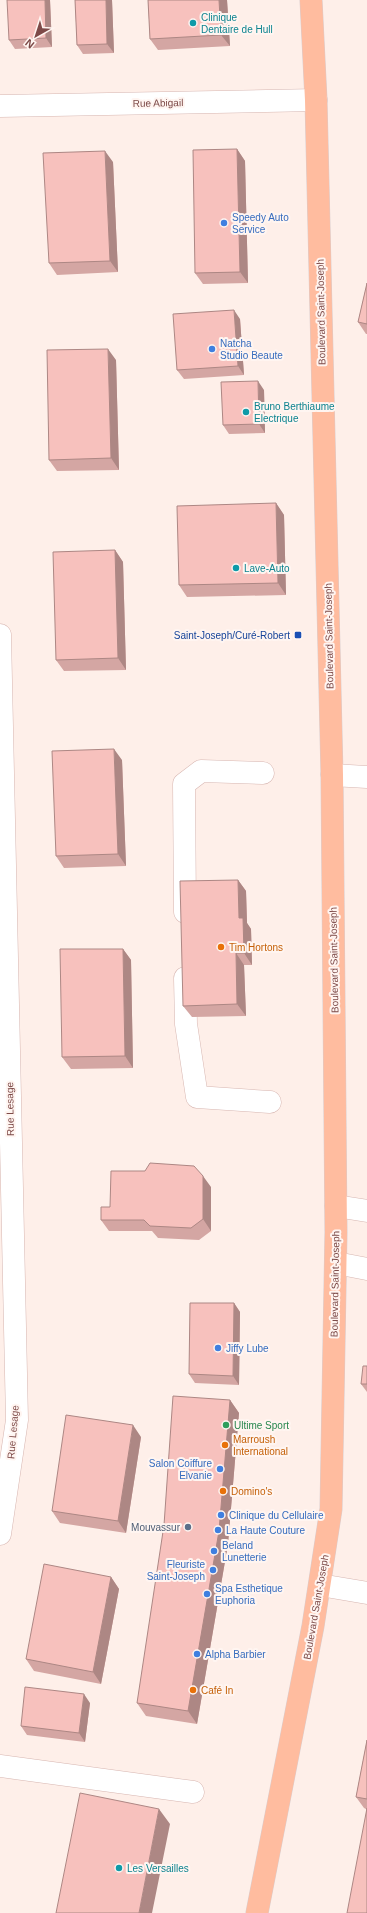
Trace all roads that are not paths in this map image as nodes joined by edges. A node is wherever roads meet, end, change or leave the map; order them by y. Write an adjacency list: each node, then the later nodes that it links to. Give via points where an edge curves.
1 (311, 0): 2 (main road, Boulevard Saint-Joseph)
2 (316, 100): 3 (street, Rue Abigail); 6 (main road, Boulevard Saint-Joseph)
3 (0, 106)
4 (0, 634): 15 (street, Rue Lesage, via 17,1420)
5 (263, 773): 8 (street, via 201,771 184,784)
6 (332, 775): 7 (street); 11 (main road, Boulevard Saint-Joseph)
7 (367, 777)
8 (185, 931)
9 (185, 954): 10 (street, via 186,1024 197,1097)
10 (270, 1102)
11 (336, 1206): 12 (street); 13 (main road, Boulevard Saint-Joseph)
12 (367, 1211)
13 (336, 1263): 14 (street); 16 (main road, Boulevard Saint-Joseph, via 331,1509)
14 (367, 1269)
15 (0, 1534)
16 (320, 1585): 17 (street); 20 (main road, Boulevard Saint-Joseph)
17 (367, 1593)
18 (0, 1766): 19 (street)
19 (193, 1792)
20 (257, 1913)

